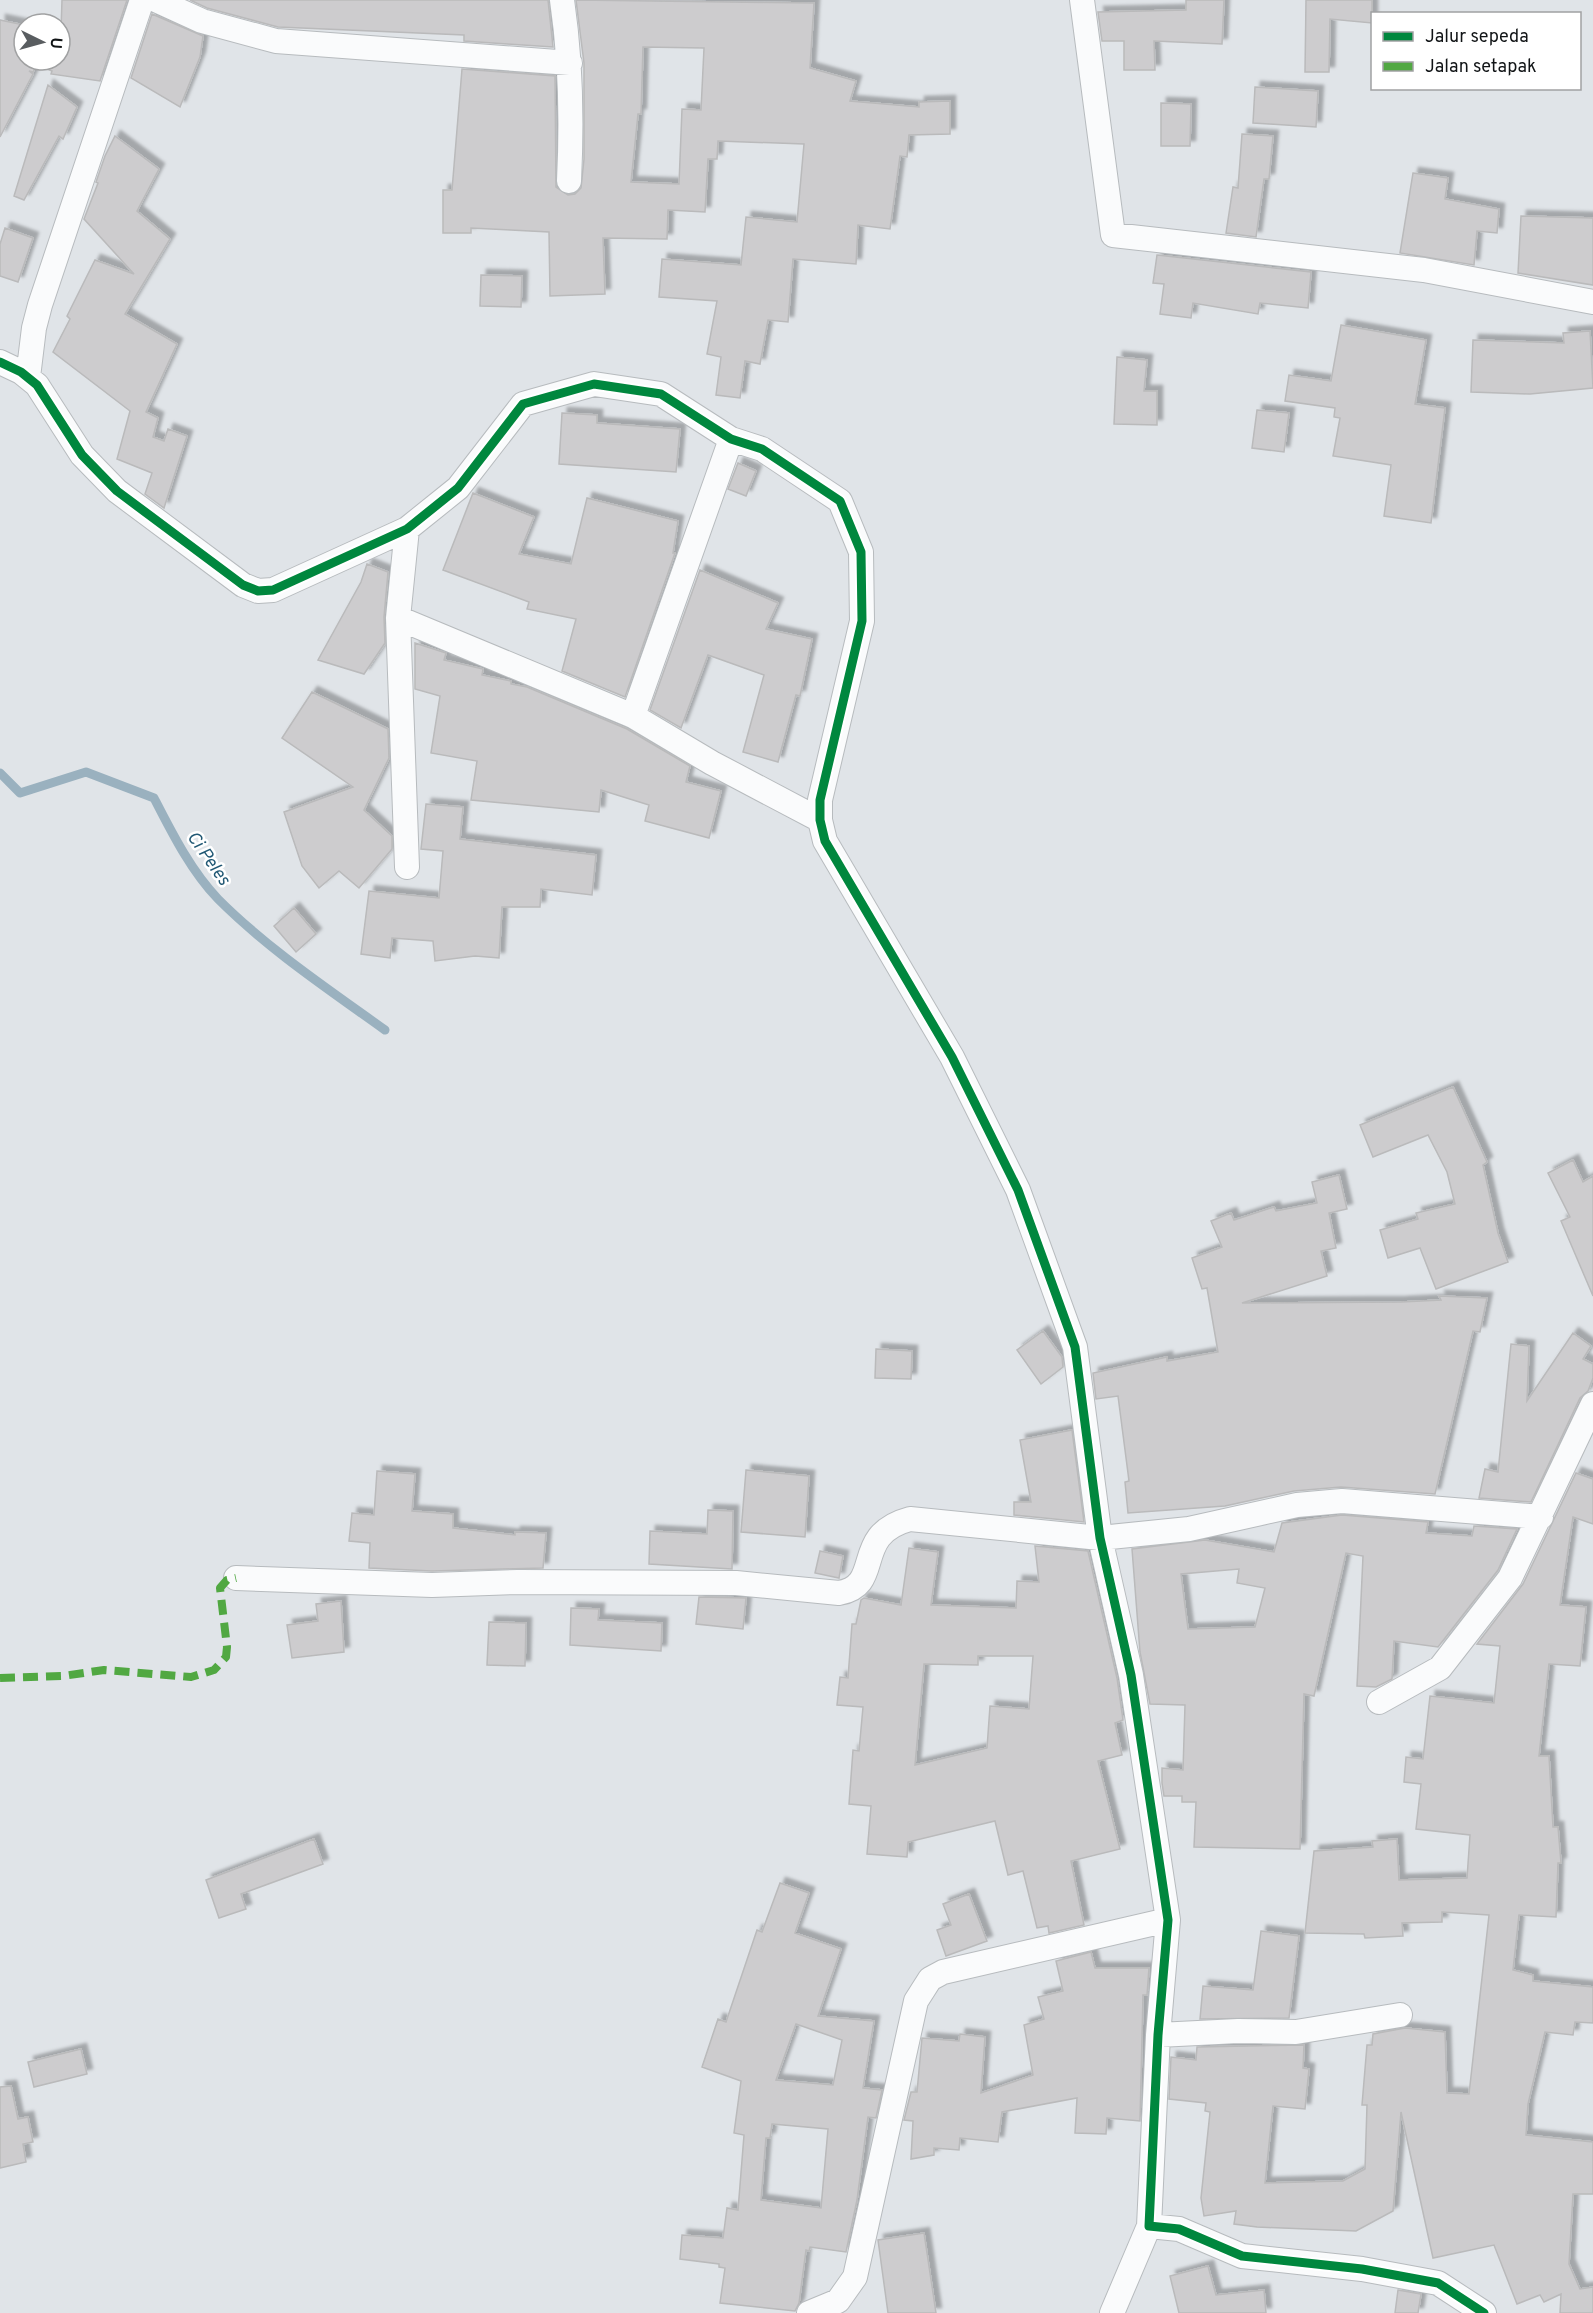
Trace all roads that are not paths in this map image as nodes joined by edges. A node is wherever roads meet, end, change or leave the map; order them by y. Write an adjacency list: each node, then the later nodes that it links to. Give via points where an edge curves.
1 (142, 0): 9 (street, via 40,305)
2 (156, 0): 5 (street, via 202,21 276,41)
3 (562, 0): 5 (street)
4 (1082, 0): 7 (street, via 1113,235 1424,270)
5 (570, 63): 6 (street)
6 (569, 182)
7 (1593, 302)
8 (0, 362): 9 (street)
9 (27, 377): 11 (street, via 38,385 82,455 117,491 243,585 258,591 273,590)
10 (731, 439): 11 (street, via 661,394 594,384 523,404 458,488); 13 (street); 14 (street, via 762,449 840,501 861,552 862,621 820,800)
11 (407, 529): 12 (street)
12 (398, 618): 13 (street); 15 (street)
13 (633, 716): 14 (street)
14 (820, 820): 18 (street, via 825,841 952,1057 1018,1190 1075,1347)
15 (407, 867)
16 (1593, 1404): 17 (street)
17 (1541, 1517): 18 (street, via 1342,1501 1297,1505 1189,1529); 20 (street, via 1510,1578 1440,1668)
18 (1101, 1539): 19 (street, via 910,1519 883,1530 875,1539 860,1584 852,1591 839,1593 736,1583 432,1585); 21 (street, via 1131,1675)
19 (236, 1578)
20 (1379, 1702)
21 (1168, 1920): 23 (street); 25 (street, via 943,1972 930,1979 916,2001 855,2277 838,2301)
22 (1400, 2015): 23 (street, via 1296,2032)
23 (1158, 2035): 24 (street)
24 (1149, 2226): 26 (street); 27 (street, via 1179,2229 1242,2256 1362,2268 1438,2283)
25 (809, 2313)
26 (1112, 2313)
27 (1484, 2313)

